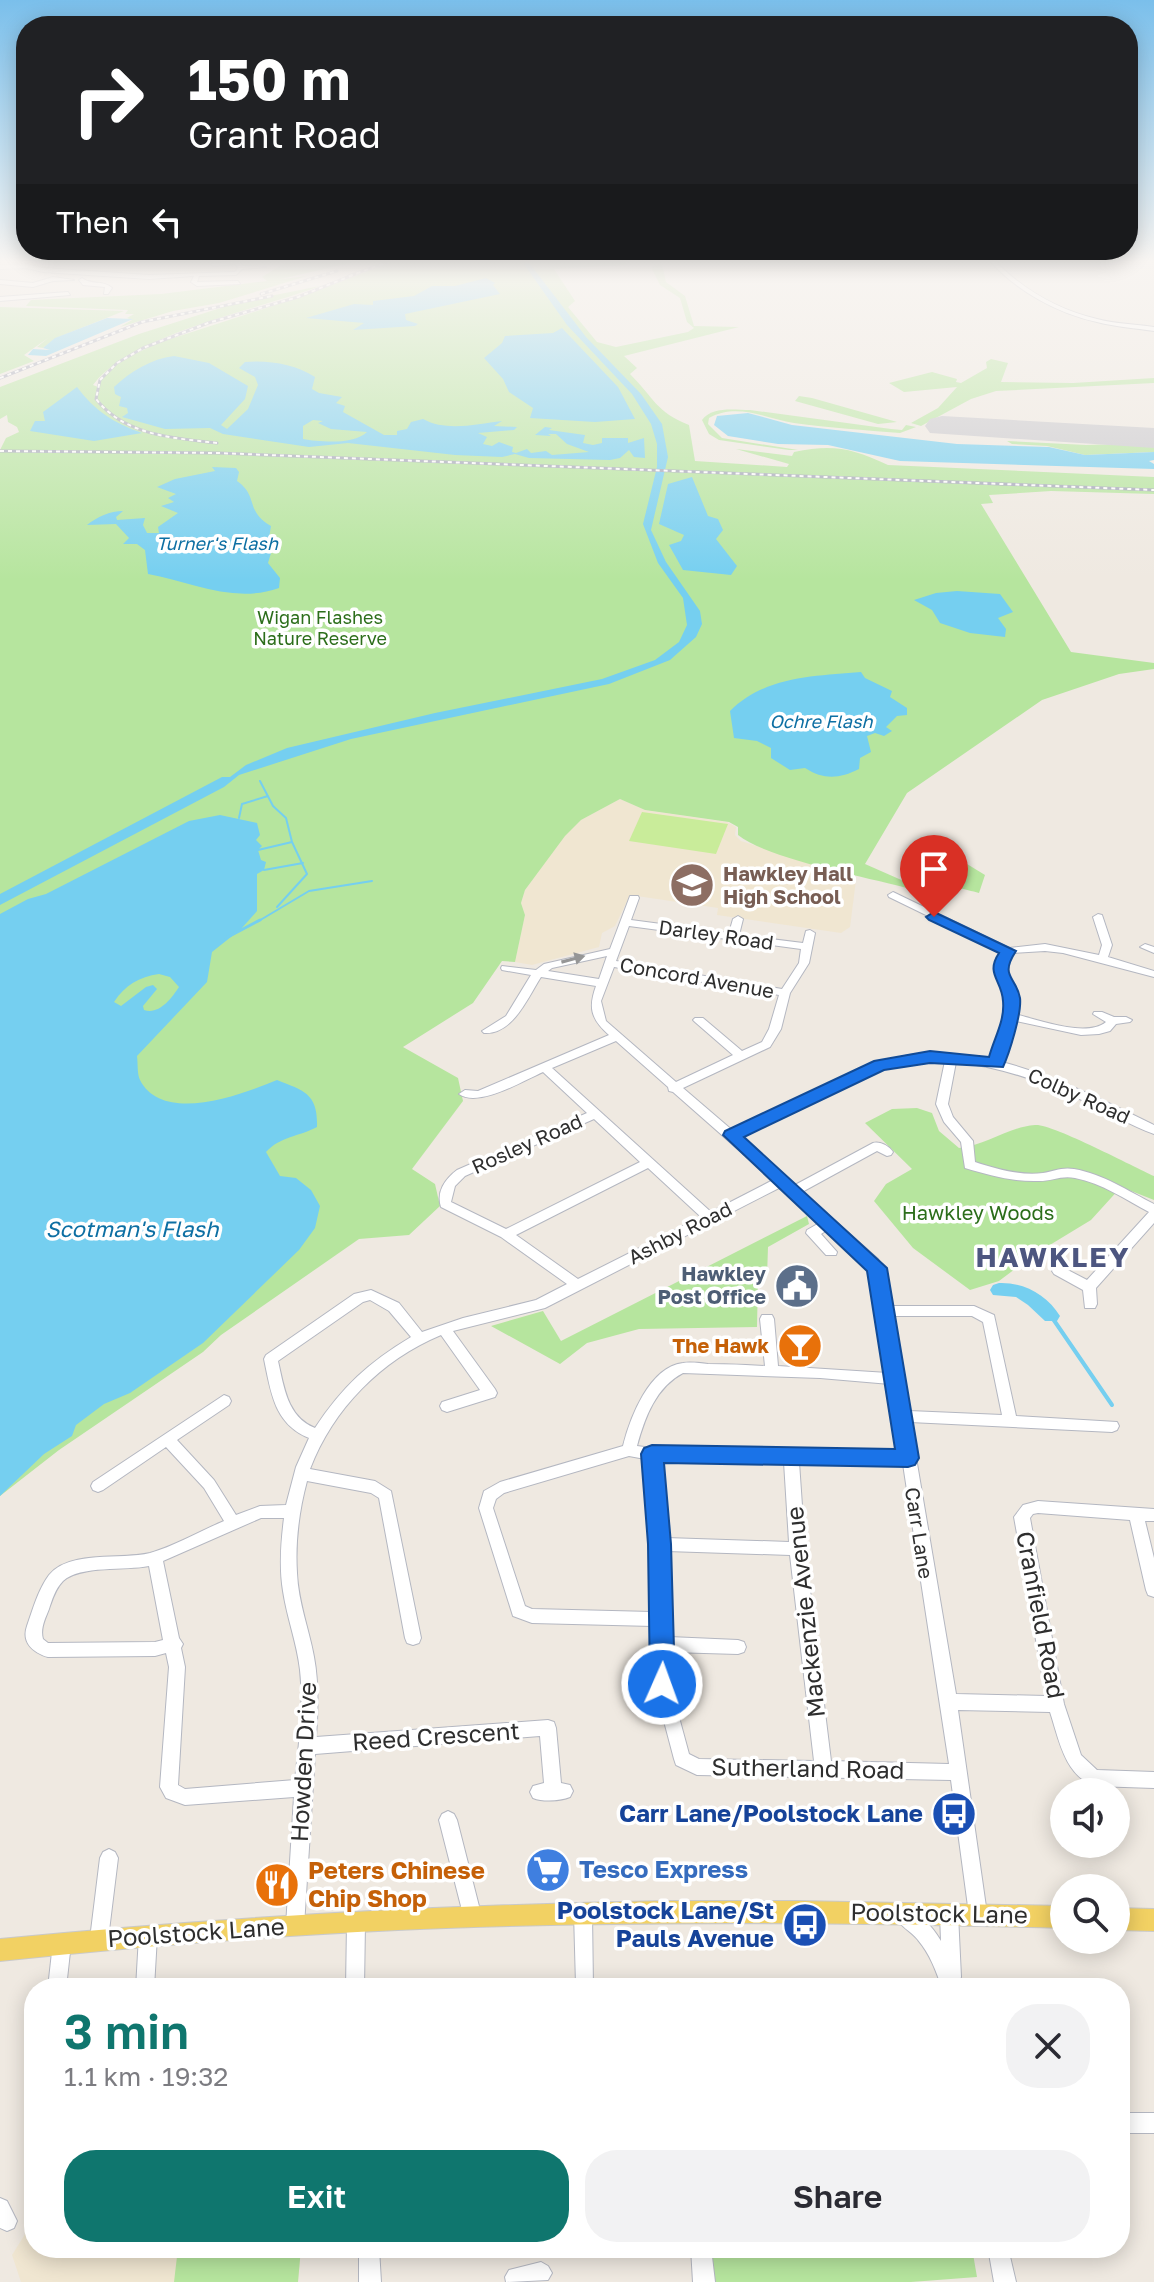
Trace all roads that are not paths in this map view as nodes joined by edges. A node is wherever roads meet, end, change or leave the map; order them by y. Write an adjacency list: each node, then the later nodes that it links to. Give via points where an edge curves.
1 (893, 895): 9 (street)
2 (634, 898): 4 (street, Carr Lane)
3 (738, 919): 7 (street)
4 (624, 922): 7 (street, Darley Road); 10 (street, Carr Lane)
5 (1103, 922): 11 (street, via 1107,945)
6 (810, 933): 8 (street)
7 (733, 938): 8 (street, Darley Road)
8 (807, 947): 16 (street, via 804,963)
9 (1008, 951): 11 (street, via 1058,947); 18 (street, via 999,974 1012,996)
10 (610, 958): 13 (street, one-way to 10, via 548,966); 15 (street, Carr Lane); 16 (street, Concord Avenue)
11 (1102, 961): 14 (street)
12 (506, 968): 13 (street)
13 (537, 974): 15 (street); 22 (street, via 510,1018)
14 (1154, 974)
15 (601, 983): 23 (street, Carr Lane, via 597,1011)
16 (785, 993): 24 (street, via 772,1038)
17 (1098, 1014): 20 (street)
18 (1012, 1017): 20 (street, via 1082,1032 1101,1031); 26 (street)
19 (1126, 1020): 20 (street)
20 (1113, 1021)
21 (699, 1024): 24 (street)
22 (488, 1032)
23 (615, 1037): 27 (street); 28 (street, Carr Lane)
24 (740, 1055): 28 (street)
25 (951, 1058): 26 (street, Colby Road); 32 (street, Colby Road, via 880,1065); 36 (street, via 941,1111 967,1141 969,1165 1020,1176 1061,1172 1081,1177)
26 (996, 1063): 31 (street, Colby Road, via 1065,1086)
27 (544, 1067): 29 (street, via 479,1095); 30 (street)
28 (673, 1088): 32 (street, Carr Lane)
29 (465, 1094)
30 (594, 1114): 34 (street); 39 (street, Rosley Road, via 449,1181 445,1204)
31 (1154, 1130)
32 (732, 1135): 35 (street, Carr Lane)
33 (887, 1152): 35 (street, Ashby Road, via 877,1146)
34 (648, 1163): 37 (street); 39 (street)
35 (788, 1186): 37 (street, Ashby Road); 38 (street, Carr Lane)
36 (1154, 1212): 43 (street)
37 (710, 1218): 42 (street, Ashby Road)
38 (830, 1223): 40 (street, via 812,1233); 45 (street, Carr Lane, via 877,1268)
39 (506, 1234): 42 (street, Rosley Road)
40 (831, 1252)
41 (1059, 1271): 43 (street)
42 (577, 1285): 47 (street, Howden Drive, via 540,1304)
43 (1089, 1287): 44 (street)
44 (1090, 1304)
45 (885, 1311): 50 (street, Carr Lane); 54 (street, via 974,1311 989,1319)
46 (767, 1319): 49 (street)
47 (445, 1331): 48 (street, Howden Drive); 52 (street, via 497,1392)
48 (420, 1339): 56 (street, Howden Drive, via 361,1380); 56 (street, via 394,1307 371,1295 271,1359 292,1425)
49 (772, 1371): 50 (street); 58 (street, via 682,1368 667,1373 640,1415)
50 (896, 1379): 53 (street, Carr Lane)
51 (224, 1401): 57 (street)
52 (447, 1406)
53 (902, 1416): 54 (street); 61 (street, Carr Lane)
54 (1010, 1420): 55 (street)
55 (1112, 1426)
56 (315, 1434): 62 (street, Howden Drive)
57 (167, 1439): 63 (street); 67 (street, via 209,1484)
58 (629, 1450): 59 (street); 72 (street, via 500,1488 489,1495 486,1508 519,1611 532,1616)
59 (652, 1454): 60 (street); 68 (street, Sutherland Road)
60 (791, 1455): 61 (street); 69 (street, Mackenzie Avenue)
61 (908, 1458): 77 (street, Carr Lane)
62 (302, 1474): 64 (street, Howden Drive); 73 (street, via 375,1487 386,1495)
63 (98, 1486)
64 (291, 1511): 67 (street, via 260,1512); 79 (street, Howden Drive, via 289,1576 307,1656)
65 (1136, 1515): 66 (street, Cranfield Road); 71 (street); 78 (street, Cranfield Road, via 1038,1507 1022,1517)
66 (1154, 1515)
67 (233, 1523): 70 (street)
68 (659, 1544): 69 (street); 72 (street, Sutherland Road)
69 (797, 1549): 80 (street, Mackenzie Avenue)
70 (155, 1558): 74 (street); 74 (street, via 61,1572 33,1638 48,1650 155,1649)
71 (1154, 1590)
72 (659, 1619): 75 (street, Sutherland Road)
73 (413, 1638)
74 (175, 1644): 83 (street, via 167,1780 172,1792 185,1797)
75 (664, 1644): 76 (street); 80 (street, Sutherland Road, via 662,1684 682,1759 697,1767)
76 (738, 1647)
77 (949, 1702): 78 (street); 81 (street, Carr Lane)
78 (1056, 1704): 82 (street, Cranfield Road, via 1074,1760 1094,1778)
79 (308, 1746): 83 (street, Howden Drive); 84 (street, Reed Crescent, via 548,1728)
80 (823, 1769): 81 (street, Sutherland Road)
81 (957, 1772): 90 (street, Carr Lane)
82 (1154, 1780)
83 (303, 1788): 96 (street, Howden Drive)
84 (552, 1791)
85 (448, 1820): 92 (street)
86 (109, 1858): 98 (street)
87 (583, 1913): 88 (main road, Poolstock Lane); 92 (main road, Poolstock Lane); 104 (street)
88 (899, 1913): 89 (main road, Poolstock Lane); 105 (street, via 927,1934)
89 (949, 1914): 90 (main road, Poolstock Lane); 106 (street)
90 (978, 1914): 91 (main road, Poolstock Lane)
91 (1050, 1917)
92 (473, 1918): 95 (main road, Poolstock Lane)
93 (1130, 1919): 94 (main road)
94 (1154, 1920)
95 (356, 1923): 96 (main road, Poolstock Lane); 103 (street)
96 (295, 1926): 97 (main road, Poolstock Lane)
97 (148, 1936): 98 (main road, Poolstock Lane); 102 (street)
98 (99, 1939): 99 (main road, Poolstock Lane)
99 (62, 1943): 100 (main road, Poolstock Lane); 101 (street)
100 (0, 1950)
101 (58, 1978)
102 (146, 1978)
103 (355, 1978)
104 (585, 1978)
105 (948, 1978)
106 (952, 1978)
107 (1130, 2123): 108 (street)
108 (1154, 2123)
109 (369, 2258): 113 (street)
110 (702, 2258): 115 (street)
111 (1000, 2258): 116 (street)
112 (541, 2273): 114 (street, via 516,2277)
113 (370, 2282)
114 (517, 2282)
115 (704, 2282)
116 (1005, 2282)

